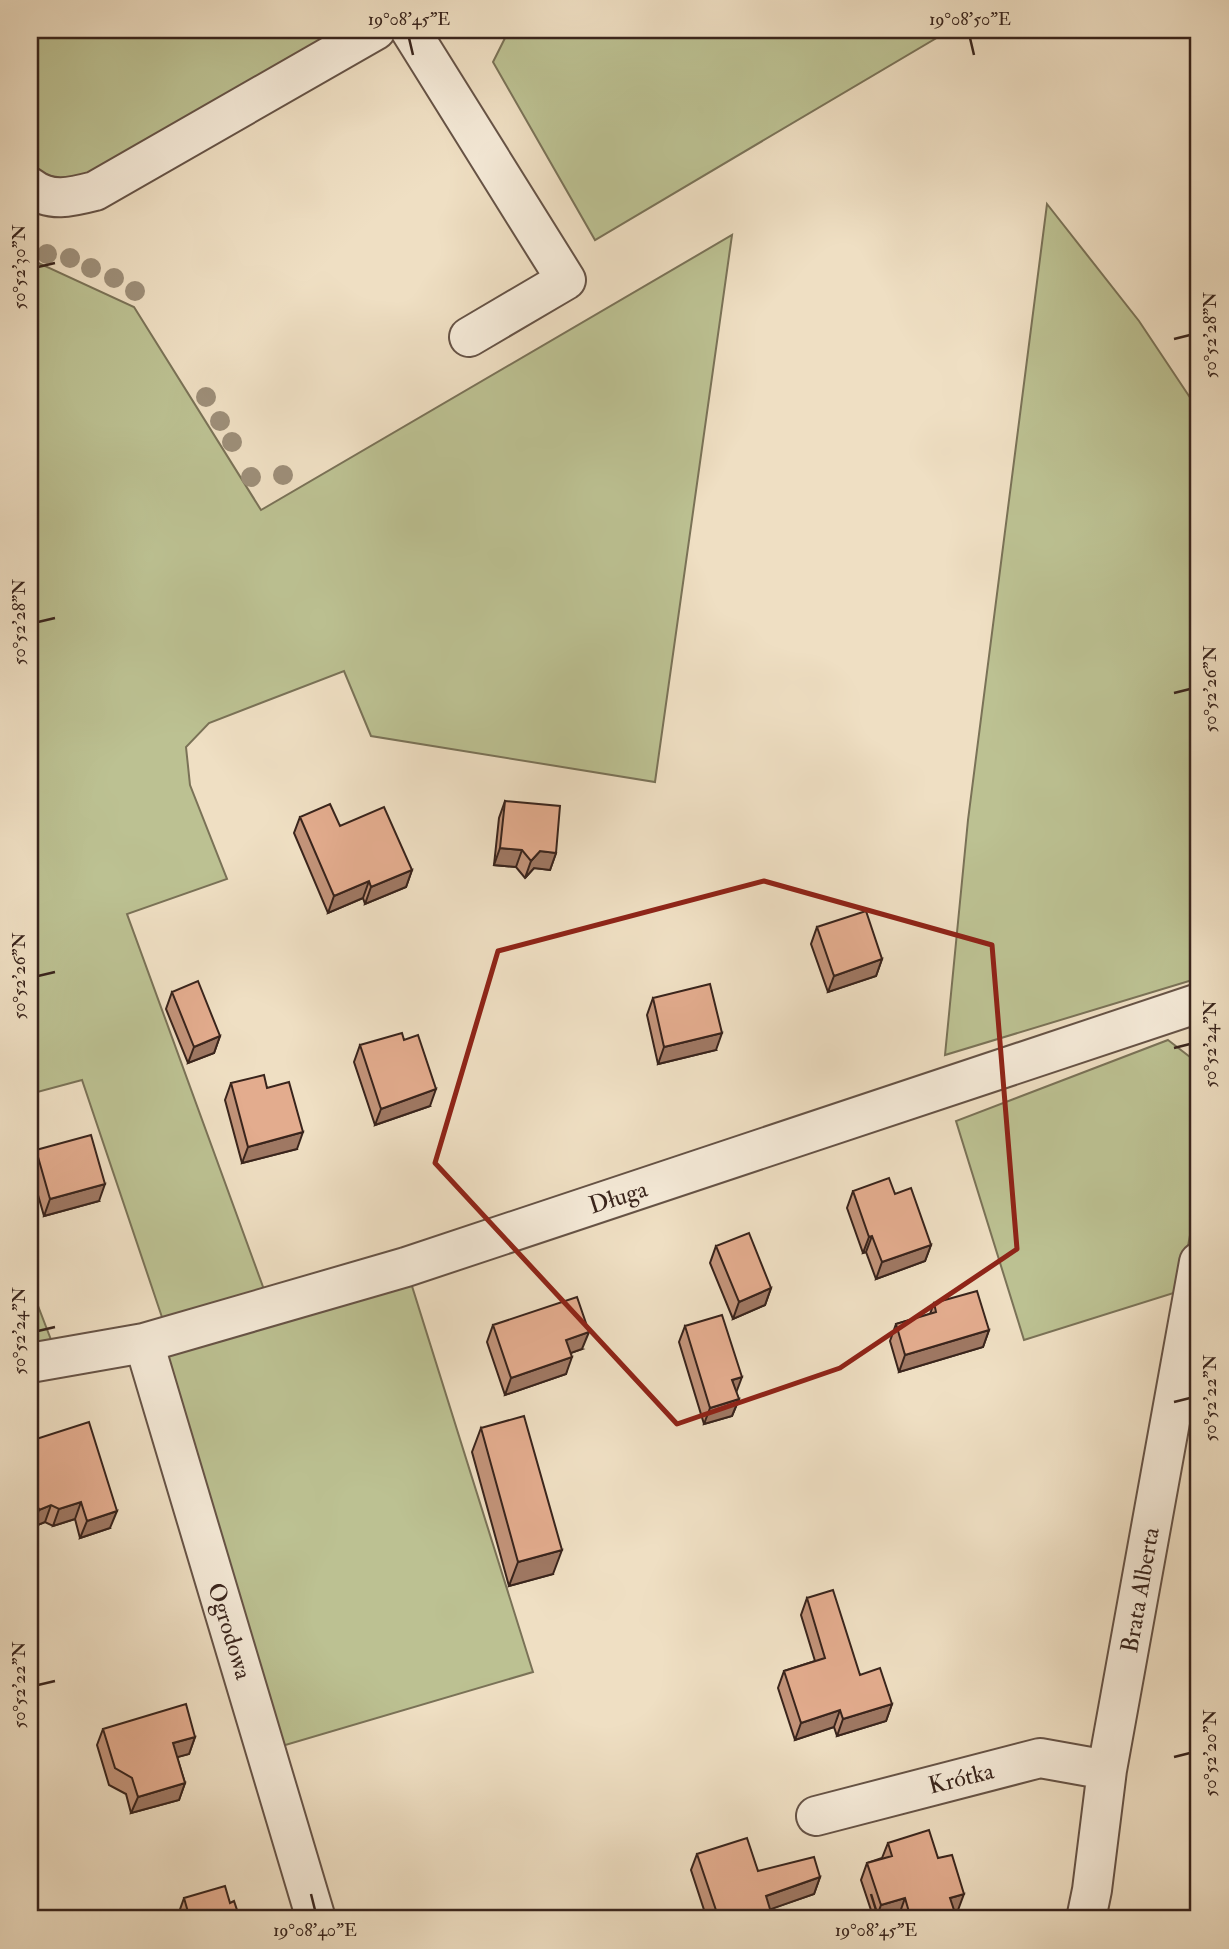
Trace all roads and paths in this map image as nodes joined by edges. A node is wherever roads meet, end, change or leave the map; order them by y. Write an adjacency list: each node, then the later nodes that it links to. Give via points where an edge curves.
1 (376, 30): 3 (street, via 95,191 60,198)
2 (410, 30): 4 (street, via 566,280)
3 (30, 187)
4 (469, 337)
5 (1199, 1003): 7 (street, Długa, via 419,1263)
6 (1199, 1262): 9 (street, Brata Alberta)
7 (144, 1342): 8 (street, Długa); 11 (street, Ogrodowa)
8 (30, 1363)
9 (1107, 1770): 10 (street, Krótka, via 1040,1758); 12 (street, Brata Alberta)
10 (816, 1816)
11 (316, 1919)
12 (1086, 1919)

